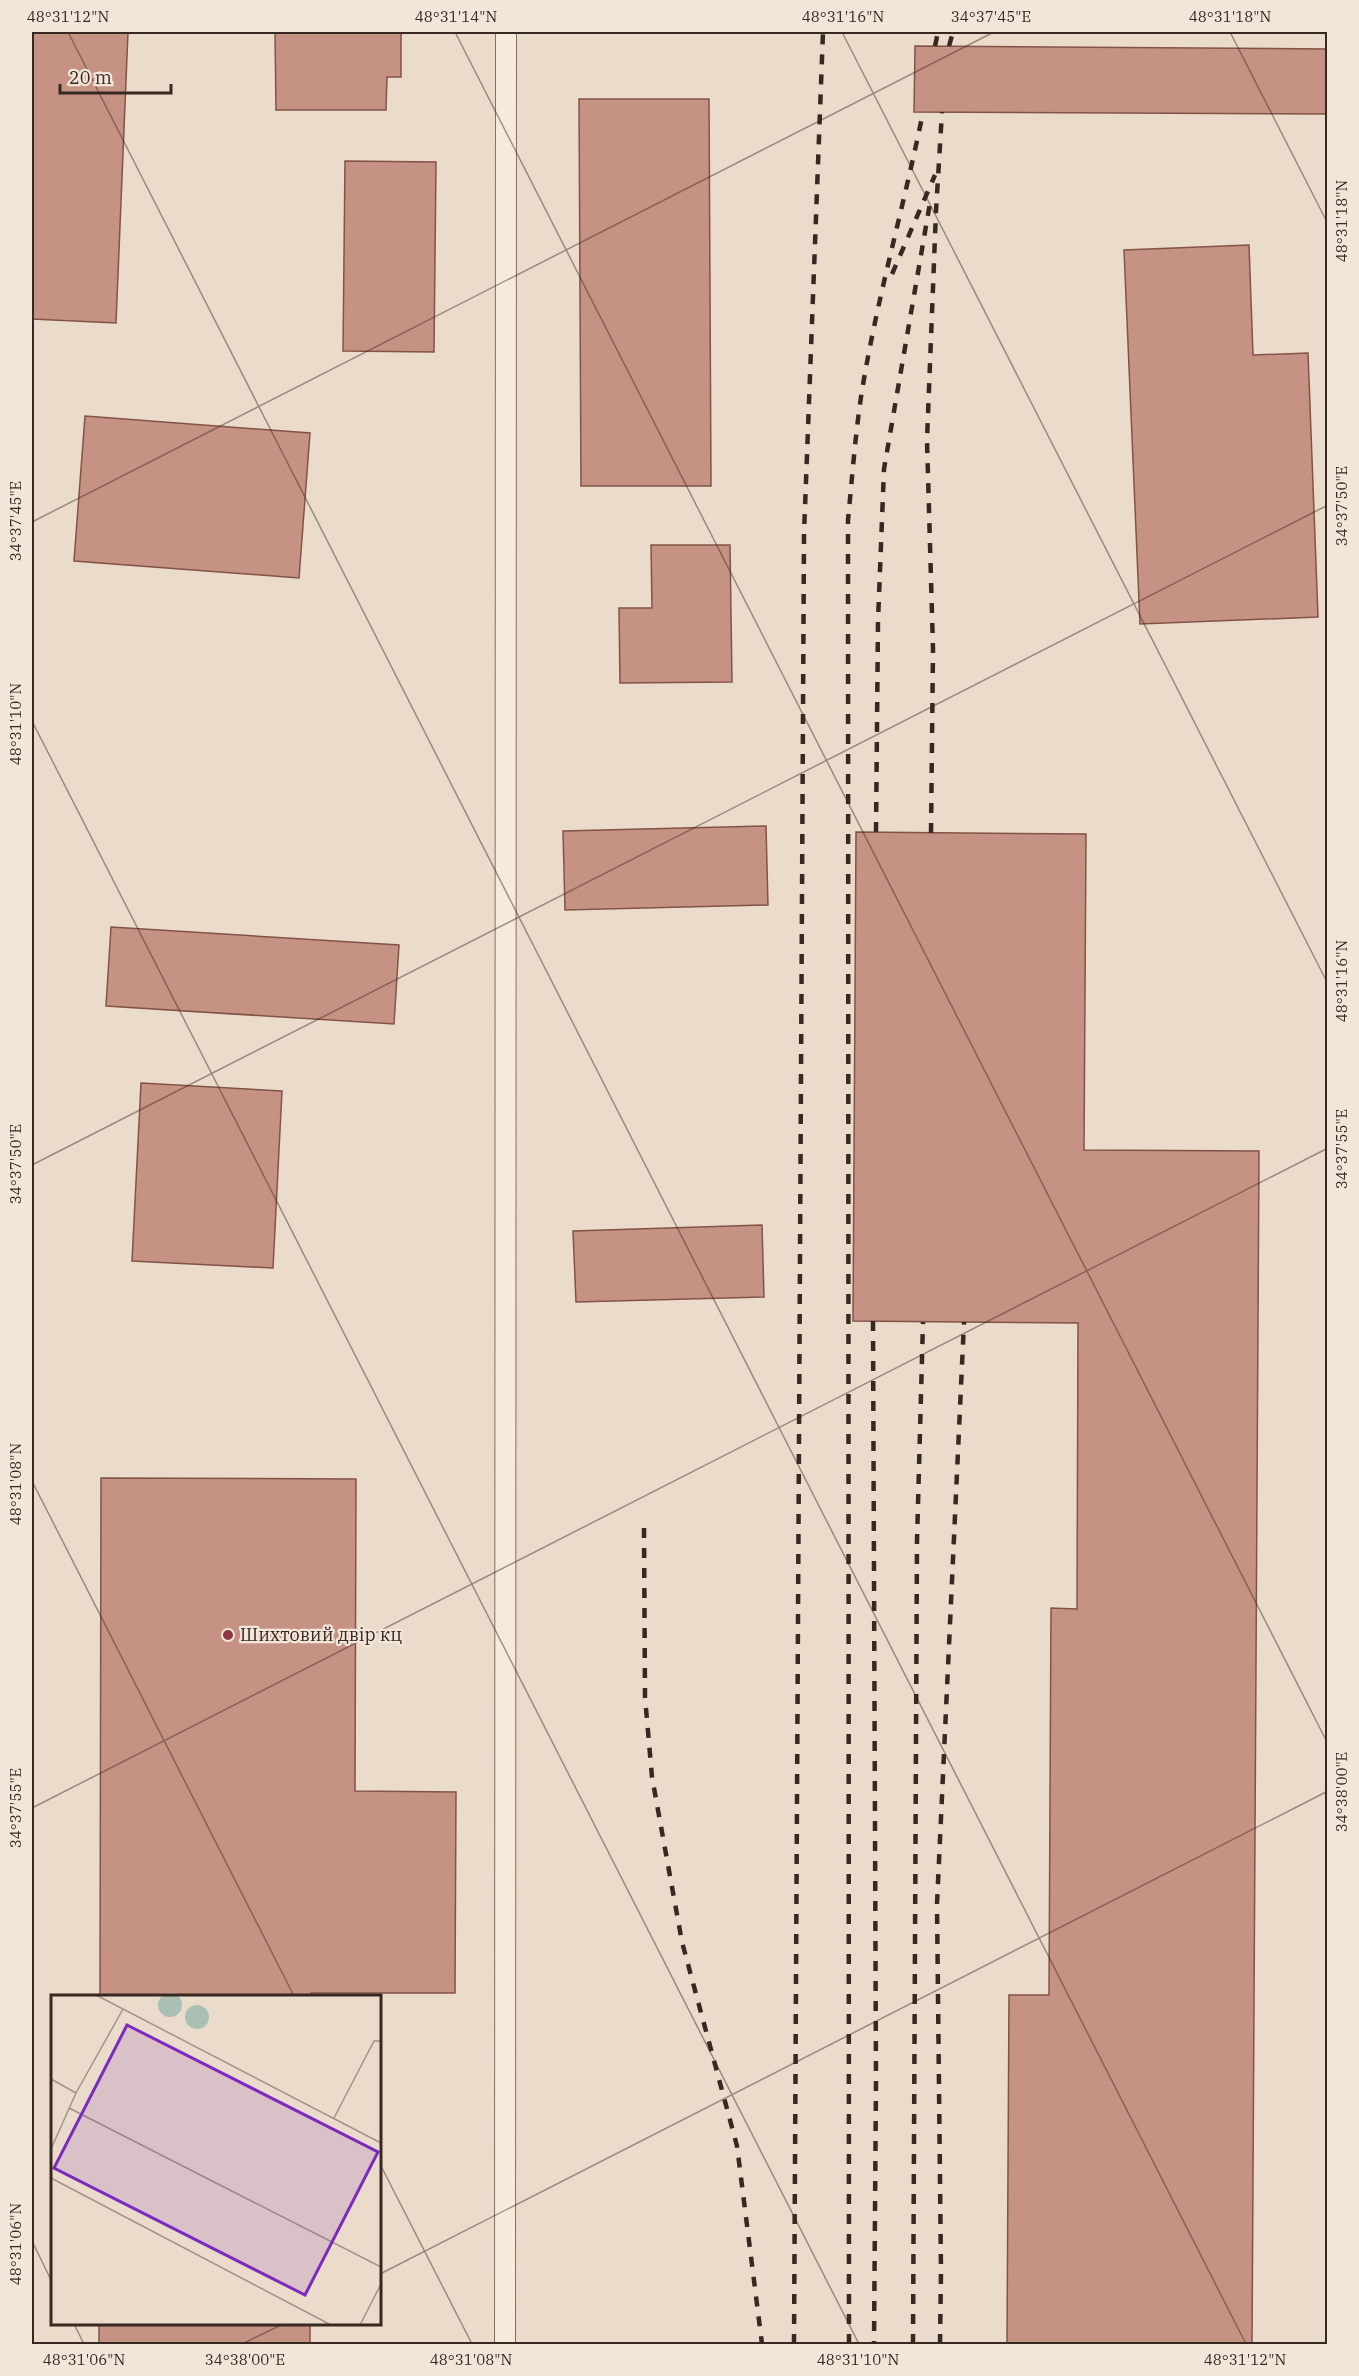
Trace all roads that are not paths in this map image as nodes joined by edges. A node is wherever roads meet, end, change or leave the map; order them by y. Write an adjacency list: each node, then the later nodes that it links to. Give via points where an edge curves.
1 (506, 32): 2 (lane)
2 (505, 2344)

